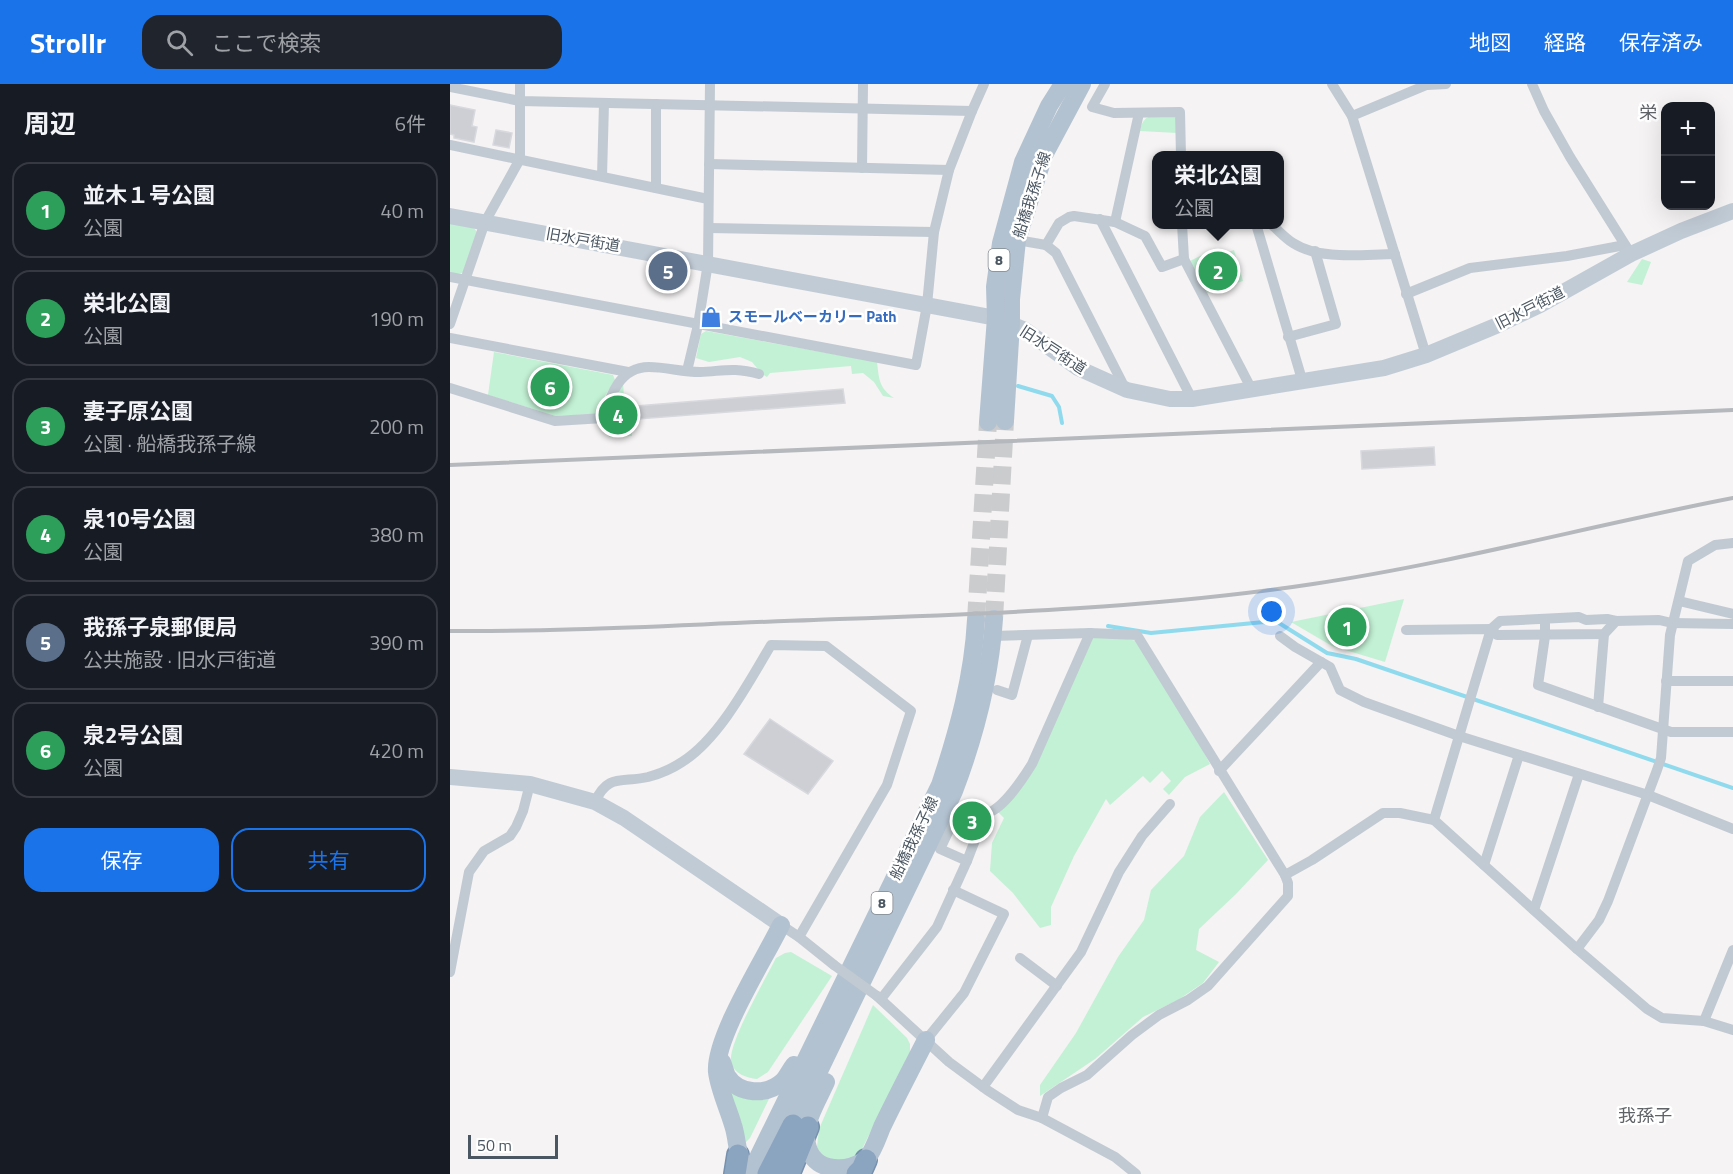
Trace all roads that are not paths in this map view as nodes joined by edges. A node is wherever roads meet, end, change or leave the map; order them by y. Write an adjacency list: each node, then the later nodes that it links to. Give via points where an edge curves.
1 (520, 84): 14 (street)
2 (710, 84): 17 (street)
3 (863, 84): 19 (street)
4 (984, 84): 20 (street)
5 (1054, 84): 18 (street)
6 (1063, 84): 18 (main road, 船橋我孫子線 / 8)
7 (1082, 84): 42 (main road, 船橋我孫子線 / 8, via 1044,154)
8 (1105, 84): 21 (street, via 1092,107 1114,113)
9 (1332, 84): 22 (street)
10 (1428, 84): 11 (street); 22 (street)
11 (1446, 84)
12 (1532, 84): 44 (street, via 1570,157)
13 (450, 87): 14 (street)
14 (520, 101): 15 (street); 25 (street)
15 (604, 103): 16 (street); 29 (street)
16 (656, 104): 17 (street); 30 (street)
17 (710, 105): 19 (street); 26 (street)
18 (1049, 106): 53 (main road, 船橋我孫子線 / 8, via 1023,162 1001,243 997,276)
19 (862, 109): 20 (street); 27 (street)
20 (972, 111): 28 (street)
21 (1139, 113): 24 (street, via 1180,112); 36 (street)
22 (1352, 116): 46 (street)
23 (450, 145): 25 (street)
24 (1181, 151)
25 (520, 159): 29 (street); 35 (street)
26 (709, 164): 27 (street); 31 (street)
27 (862, 168): 28 (street)
28 (950, 170): 41 (street)
29 (602, 176): 30 (street)
30 (656, 188): 31 (street)
31 (708, 199): 37 (street)
32 (1733, 211): 44 (street, 旧水戸街道)
33 (450, 216): 35 (street, 旧水戸街道)
34 (1100, 219): 36 (street); 43 (street, via 1069,218 1059,223); 66 (street)
35 (485, 222): 48 (street, 旧水戸街道); 50 (street)
36 (1115, 222): 47 (street, via 1145,236 1162,267)
37 (709, 228): 41 (street); 48 (street)
38 (1182, 229): 47 (street)
39 (1257, 229): 56 (street)
40 (1276, 229): 45 (street, via 1292,243)
41 (934, 232): 52 (street)
42 (1017, 240): 43 (street); 53 (main road, 船橋我孫子線 / 8, via 1011,299)
43 (1046, 245): 64 (street, via 1056,253)
44 (1628, 249): 51 (street, via 1470,268); 58 (street, 旧水戸街道, via 1540,305)
45 (1315, 251): 46 (street); 56 (street, via 1336,324)
46 (1395, 254): 51 (street)
47 (1184, 259): 65 (street)
48 (708, 263): 52 (street, 旧水戸街道); 55 (street)
49 (450, 278): 50 (street)
50 (465, 280): 54 (street); 55 (street)
51 (1406, 294): 58 (street)
52 (927, 305): 53 (street, 旧水戸街道); 55 (street, via 916,365)
53 (1004, 321): 64 (street, 旧水戸街道, via 1025,330 1078,368); 67 (main road, 船橋我孫子線 / 8)
54 (450, 324)
55 (698, 325): 59 (street)
56 (1288, 337): 62 (street)
57 (450, 339): 60 (street)
58 (1426, 355): 62 (street, 旧水戸街道, via 1384,368)
59 (687, 371): 60 (street, via 647,367); 61 (street, via 739,368)
60 (628, 372): 63 (street, via 609,398 604,418 555,421)
61 (759, 374)
62 (1303, 382): 65 (street, 旧水戸街道)
63 (450, 388)
64 (1127, 390): 66 (street, 旧水戸街道, via 1170,399)
65 (1252, 390): 66 (street, 旧水戸街道)
66 (1192, 399)
67 (996, 422)
68 (1733, 543): 69 (street, via 1715,545 1688,561)
69 (1679, 601): 70 (street); 74 (street)
70 (1733, 614)
71 (976, 620): 117 (main road, 船橋我孫子線 / 8, via 969,680 940,785)
72 (1545, 620): 73 (street, via 1579,617); 77 (street, via 1500,621); 83 (street)
73 (1616, 621): 74 (street); 80 (street)
74 (1672, 623): 75 (street); 85 (street)
75 (1733, 624)
76 (994, 628): 81 (street); 103 (main road, 船橋我孫子線 / 8, via 978,718)
77 (1491, 628): 78 (street); 83 (street, via 1497,635); 91 (street)
78 (1406, 630)
79 (1090, 633): 81 (street); 93 (street, via 1137,635); 103 (street, via 1023,781 988,813 958,811)
80 (1604, 634): 83 (street); 88 (street)
81 (1028, 635): 87 (street, via 1012,695)
82 (1280, 636): 84 (street)
83 (1545, 636): 88 (street, via 1538,686)
84 (1321, 662): 91 (street, via 1330,667 1340,690); 93 (street)
85 (1666, 681): 86 (street); 89 (street)
86 (1733, 681)
87 (997, 690)
88 (1598, 707): 89 (street)
89 (1663, 730): 90 (street); 97 (street, via 1661,758)
90 (1733, 732)
91 (1460, 736): 92 (street); 100 (street)
92 (1519, 755): 94 (street); 105 (street)
93 (1219, 771): 106 (street)
94 (1579, 774): 97 (street); 108 (street)
95 (450, 777): 96 (street)
96 (530, 784): 98 (street); 114 (street, via 516,828 484,851 469,872)
97 (1648, 795): 101 (street); 111 (street, via 1608,901)
98 (595, 802): 109 (street); 110 (street, via 605,785 614,780 649,777 682,762 708,741 771,645 826,646 911,711 887,785)
99 (1170, 804): 115 (street, via 1130,854 1081,952)
100 (1434, 820): 105 (street); 106 (street, via 1383,813)
101 (1733, 829)
102 (977, 835): 104 (street)
103 (934, 848): 104 (street); 124 (main road, 船橋我孫子線 / 8, via 855,998)
104 (967, 861): 107 (street)
105 (1484, 865): 108 (street)
106 (1285, 875): 123 (street, via 1288,896 1208,986 1159,1015 1087,1075 1048,1097)
107 (953, 890): 116 (street, via 937,927); 120 (street, via 1004,914 964,993)
108 (1534, 910): 111 (street)
109 (781, 926): 110 (street); 121 (main road)
110 (799, 937): 116 (street, bridge)
111 (1577, 949): 118 (street, via 1647,1010 1662,1018)
112 (1733, 950): 118 (street)
113 (1020, 958): 115 (street)
114 (450, 972)
115 (1057, 986): 122 (street)
116 (879, 998): 120 (street)
117 (835, 1000): 121 (main road, via 784,1081 767,1090 745,1090 734,1083 722,1061); 126 (main road, 船橋我孫子線 / 8)
118 (1704, 1020): 119 (street)
119 (1733, 1030)
120 (926, 1040): 122 (street); 125 (main road)
121 (722, 1045): 126 (main road, via 717,1073)
122 (983, 1087): 123 (street, via 1018,1110)
123 (1042, 1118): 129 (street, via 1115,1157)
124 (800, 1126): 125 (main road, via 812,1157 824,1169 840,1174); 127 (highway); 128 (highway)
125 (862, 1167)
126 (742, 1169)
127 (768, 1174)
128 (789, 1174)
129 (1136, 1174)

